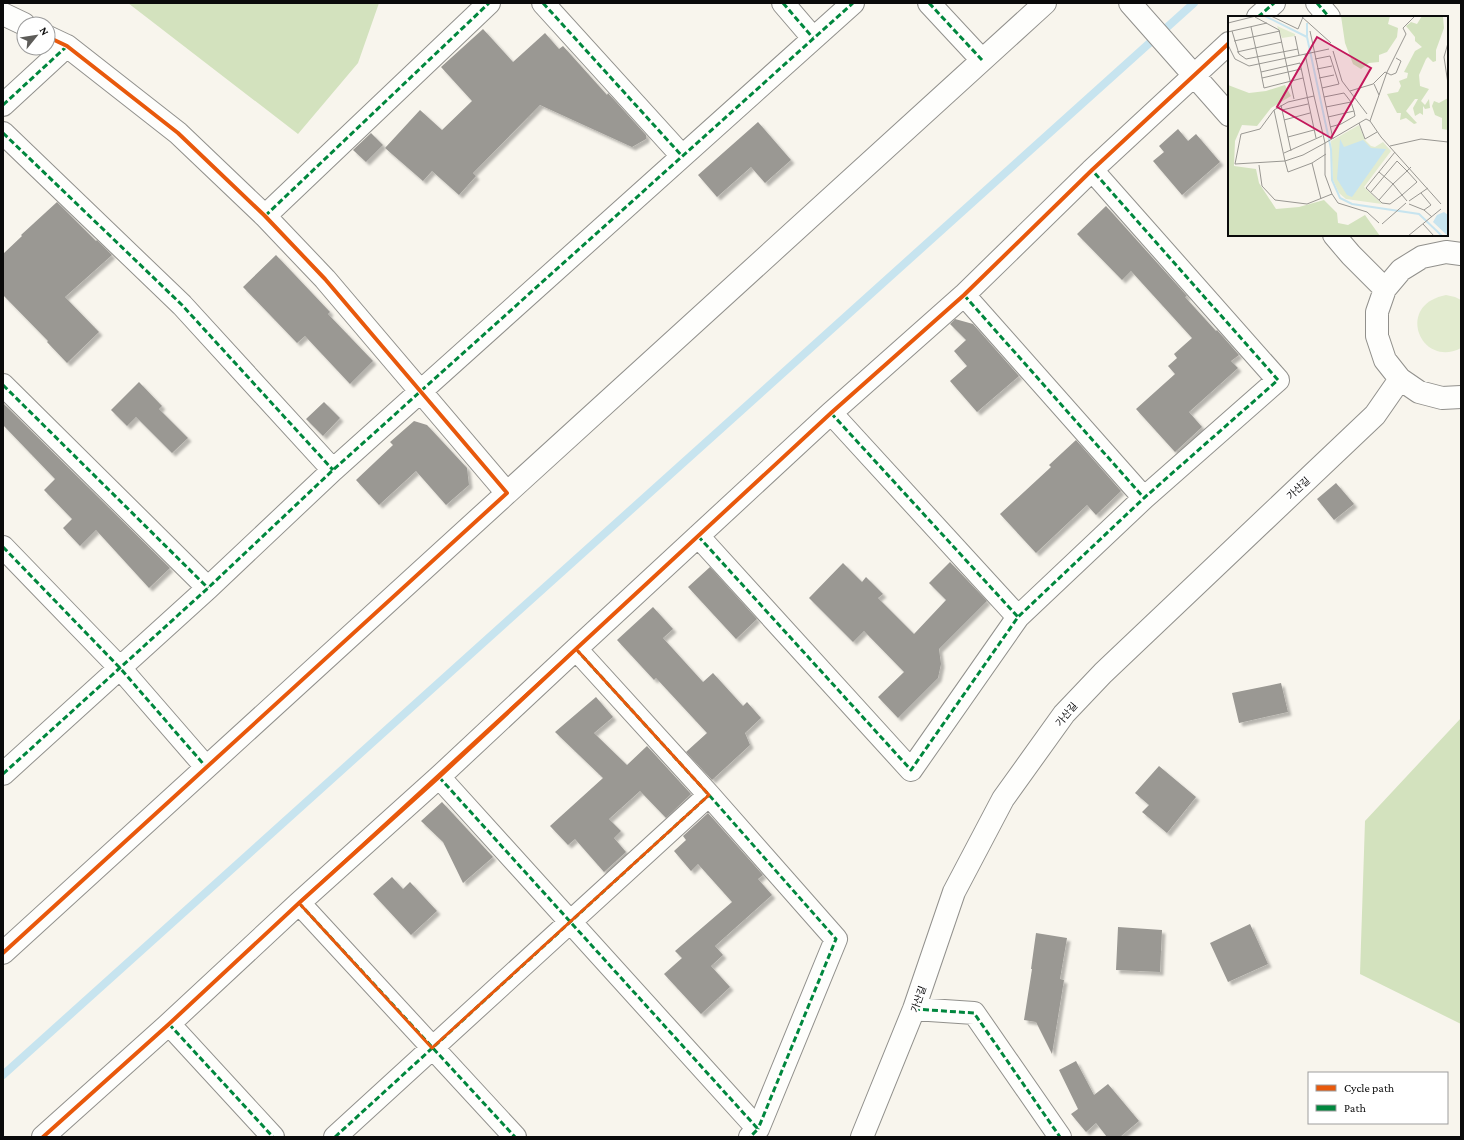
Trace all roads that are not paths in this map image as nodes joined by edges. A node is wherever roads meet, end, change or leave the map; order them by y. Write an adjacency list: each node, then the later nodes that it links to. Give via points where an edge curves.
1 (489, 3): 24 (street)
2 (543, 3): 22 (street)
3 (783, 3): 14 (street)
4 (853, 3): 14 (street)
5 (928, 3): 17 (street)
6 (1045, 3): 17 (street)
7 (1130, 3): 18 (street)
8 (1274, 3): 11 (street)
9 (1317, 3): 12 (street)
10 (3, 14): 13 (street)
11 (1259, 16)
12 (1328, 16)
13 (16, 20)
14 (813, 38): 22 (street)
15 (57, 42): 19 (street); 24 (street, via 178,133)
16 (1228, 44): 18 (street)
17 (982, 60): 35 (street)
18 (1187, 67): 20 (street); 23 (street)
19 (3, 105)
20 (1228, 113)
21 (3, 134): 34 (street, via 182,305)
22 (682, 156): 31 (street)
23 (1092, 170): 28 (street); 36 (street, via 1278,380)
24 (265, 216): 31 (street, via 325,279)
25 (1335, 236): 27 (street)
26 (1461, 254): 27 (street, via 1446,252 1422,257 1401,270)
27 (1385, 289): 29 (street, via 1377,312 1377,336 1385,360)
28 (964, 295): 33 (street); 36 (street)
29 (1400, 379): 32 (street, via 1419,392 1442,398); 50 (street, 가산길, via 1375,415 1120,656 1064,714 1004,799 954,892)
30 (3, 385): 39 (street)
31 (421, 391): 34 (street); 35 (street)
32 (1461, 397)
33 (831, 413): 37 (street); 40 (street)
34 (333, 470): 39 (street)
35 (507, 493): 43 (street)
36 (1144, 498): 40 (street)
37 (698, 536): 40 (street, via 911,770); 41 (street)
38 (3, 547): 42 (street)
39 (208, 588): 42 (street)
40 (1018, 617)
41 (576, 649): 45 (street); 46 (street)
42 (120, 668): 43 (street); 44 (street)
43 (206, 767): 49 (street)
44 (3, 774)
45 (439, 777): 47 (street); 48 (street)
46 (709, 795): 48 (street); 53 (street, via 836,939)
47 (299, 903): 51 (street); 52 (street)
48 (571, 922): 52 (street); 53 (street)
49 (3, 953)
50 (914, 1009): 58 (street, 가산길); 59 (street, via 974,1013)
51 (169, 1024): 54 (street); 55 (street)
52 (432, 1048): 56 (street); 57 (street)
53 (754, 1133)
54 (43, 1137)
55 (273, 1137)
56 (335, 1137)
57 (515, 1137)
58 (862, 1137)
59 (1060, 1137)

